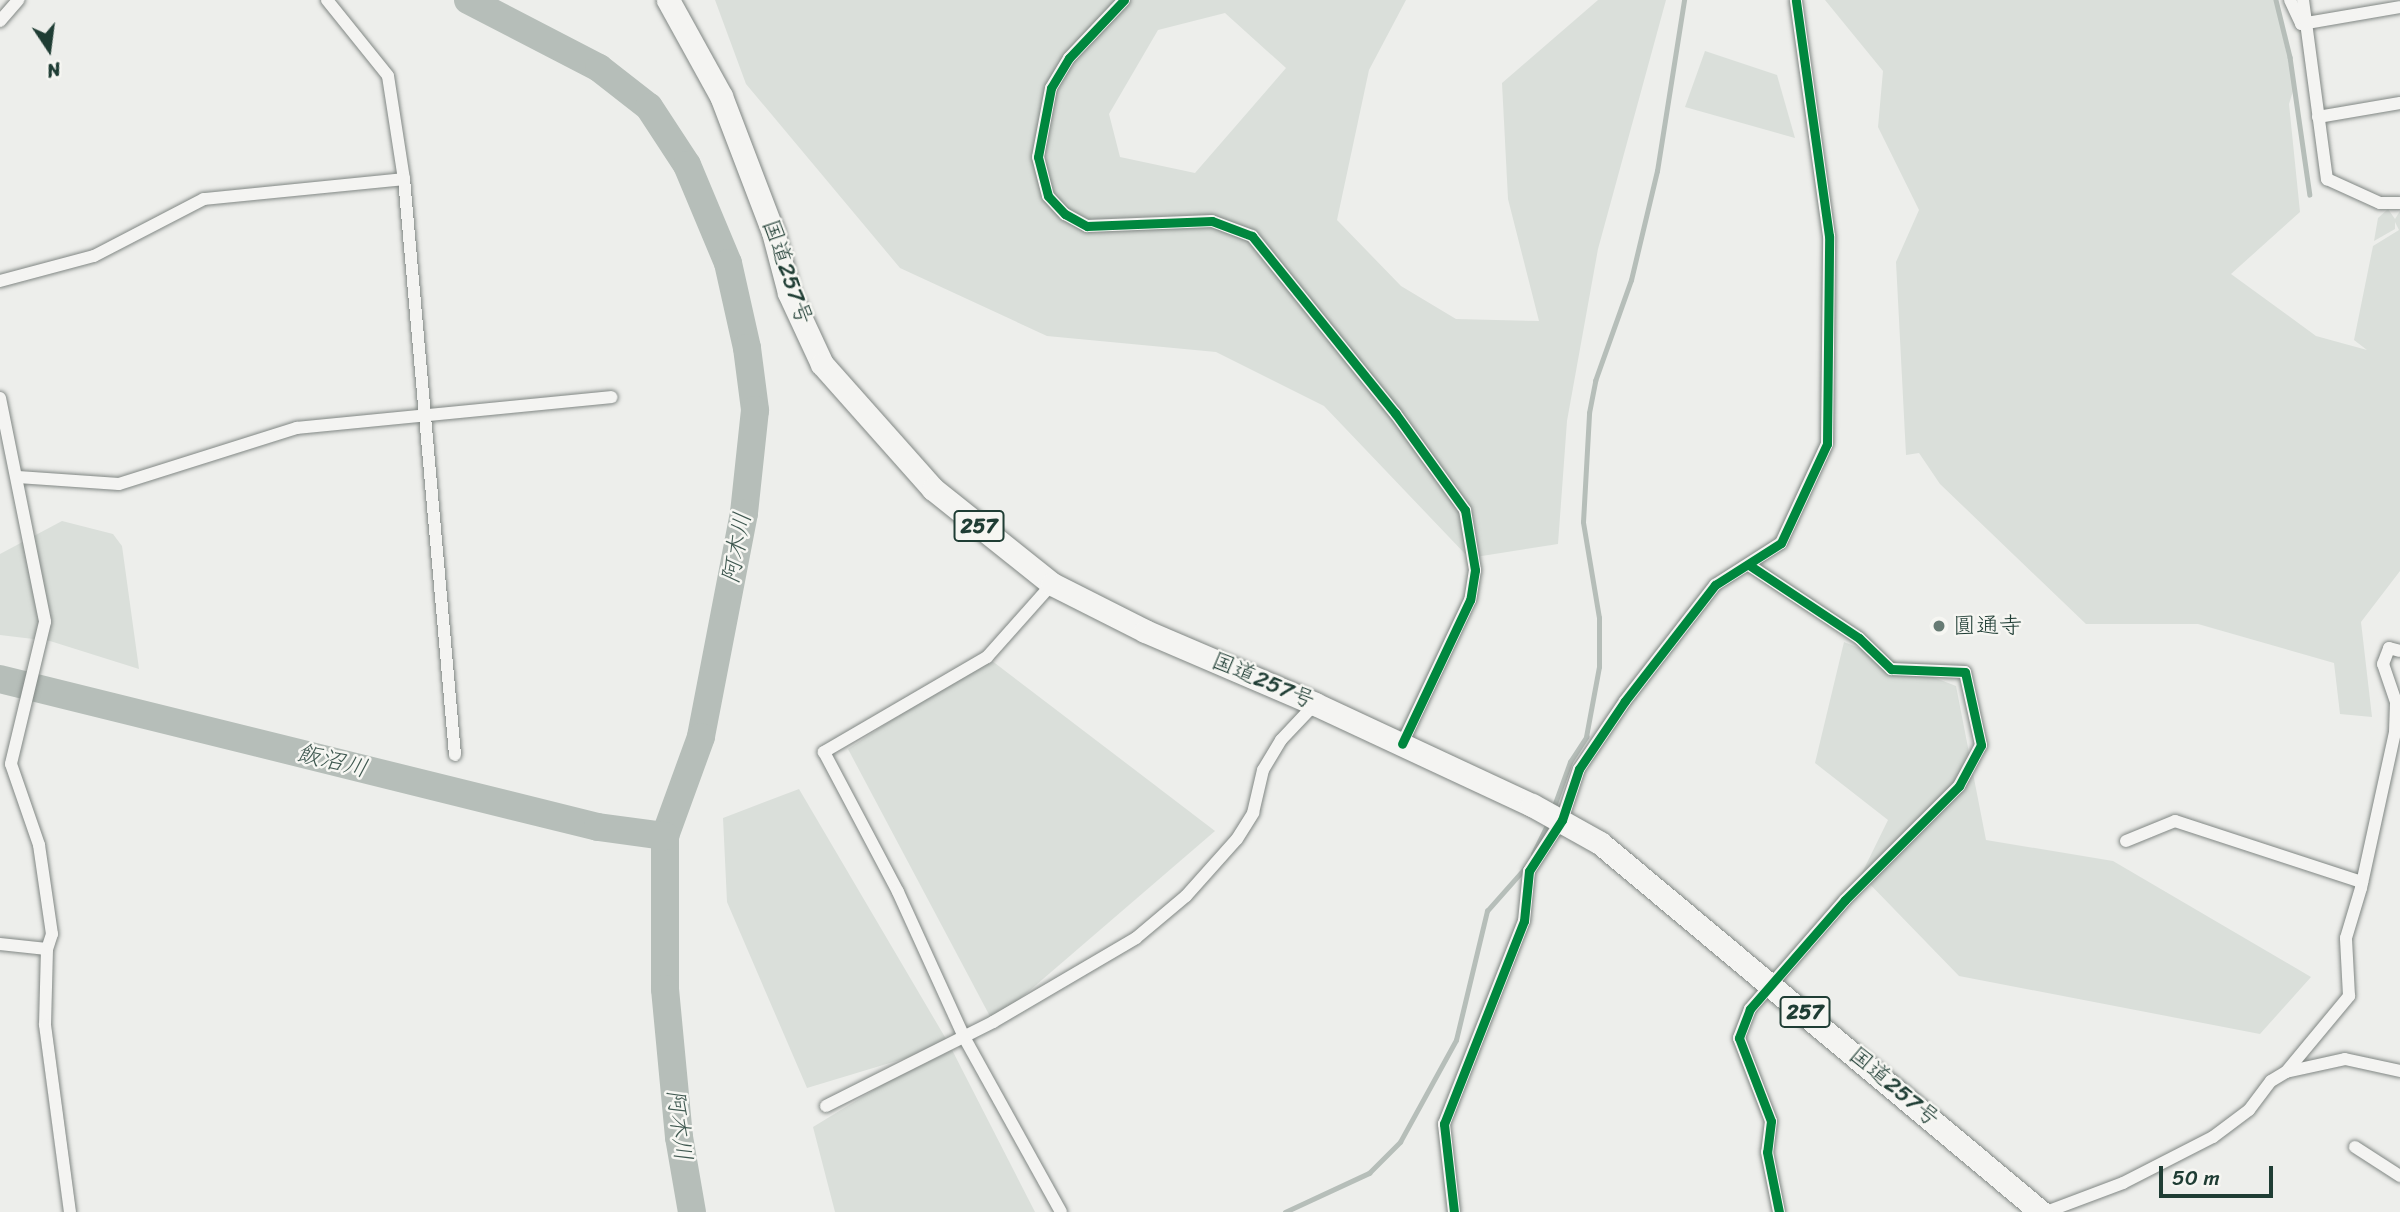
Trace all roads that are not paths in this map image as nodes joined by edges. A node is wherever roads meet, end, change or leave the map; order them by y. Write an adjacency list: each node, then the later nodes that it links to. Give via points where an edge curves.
1 (18, 0): 9 (street)
2 (327, 0): 13 (street, via 388,76)
3 (668, 0): 21 (highway, 国道257号 / 257, via 721,96 774,232 789,293 822,365 933,489)
4 (1124, 0): 25 (street, via 1069,58 1051,88 1038,157 1048,196 1065,214 1087,226 1212,220 1252,236 1395,413 1465,510 1475,570 1470,600)
5 (1796, 0): 20 (street, via 1826,199 1827,444 1781,543)
6 (2290, 0): 10 (street, via 2298,22)
7 (2303, 0): 10 (street)
8 (2400, 7): 10 (street)
9 (0, 21)
10 (2305, 24): 12 (street)
11 (2400, 103): 12 (street)
12 (2318, 117): 14 (street, via 2327,178 2380,203)
13 (404, 179): 15 (street, via 204,199 94,256); 18 (street)
14 (2400, 203)
15 (0, 281)
16 (611, 397): 18 (street)
17 (0, 398): 19 (street)
18 (425, 413): 19 (street, via 297,428 119,484); 26 (street)
19 (18, 477): 31 (street, via 45,622 12,764 39,845 52,934)
20 (1749, 565): 27 (street, via 1715,585 1625,701 1579,769); 32 (street, via 1859,638 1891,669 1965,672 1981,745 1959,786)
21 (1052, 584): 23 (highway, 国道257号 / 257, via 1144,631); 33 (street, via 986,657 824,752 898,892)
22 (2400, 651): 24 (street, via 2389,648 2383,664 2396,702)
23 (1315, 704): 25 (highway, 国道257号 / 257); 33 (street, via 1281,740 1263,770 1253,813 1237,839 1186,896 1136,938)
24 (2398, 733): 29 (street)
25 (1402, 744): 27 (highway, 国道257号 / 257)
26 (455, 755)
27 (1562, 820): 32 (highway, 国道257号 / 257, via 1601,843); 41 (street, via 1529,872 1524,921 1444,1124)
28 (2126, 841): 29 (street, via 2175,821)
29 (2362, 882): 35 (street, via 2346,938 2350,996)
30 (0, 944): 31 (street)
31 (47, 949): 39 (street, via 45,1025)
32 (1770, 982): 42 (street, via 1750,1009 1738,1038 1771,1121 1766,1152); 43 (highway, 国道257号 / 257)
33 (964, 1037): 36 (street); 40 (street)
34 (2400, 1071): 35 (street, via 2345,1059)
35 (2286, 1072): 43 (street, via 2271,1081 2249,1110 2213,1137 2123,1183)
36 (826, 1106)
37 (2355, 1147): 38 (street)
38 (2400, 1176)
39 (70, 1212)
40 (1061, 1212)
41 (1454, 1212)
42 (1779, 1212)
43 (2044, 1212)

